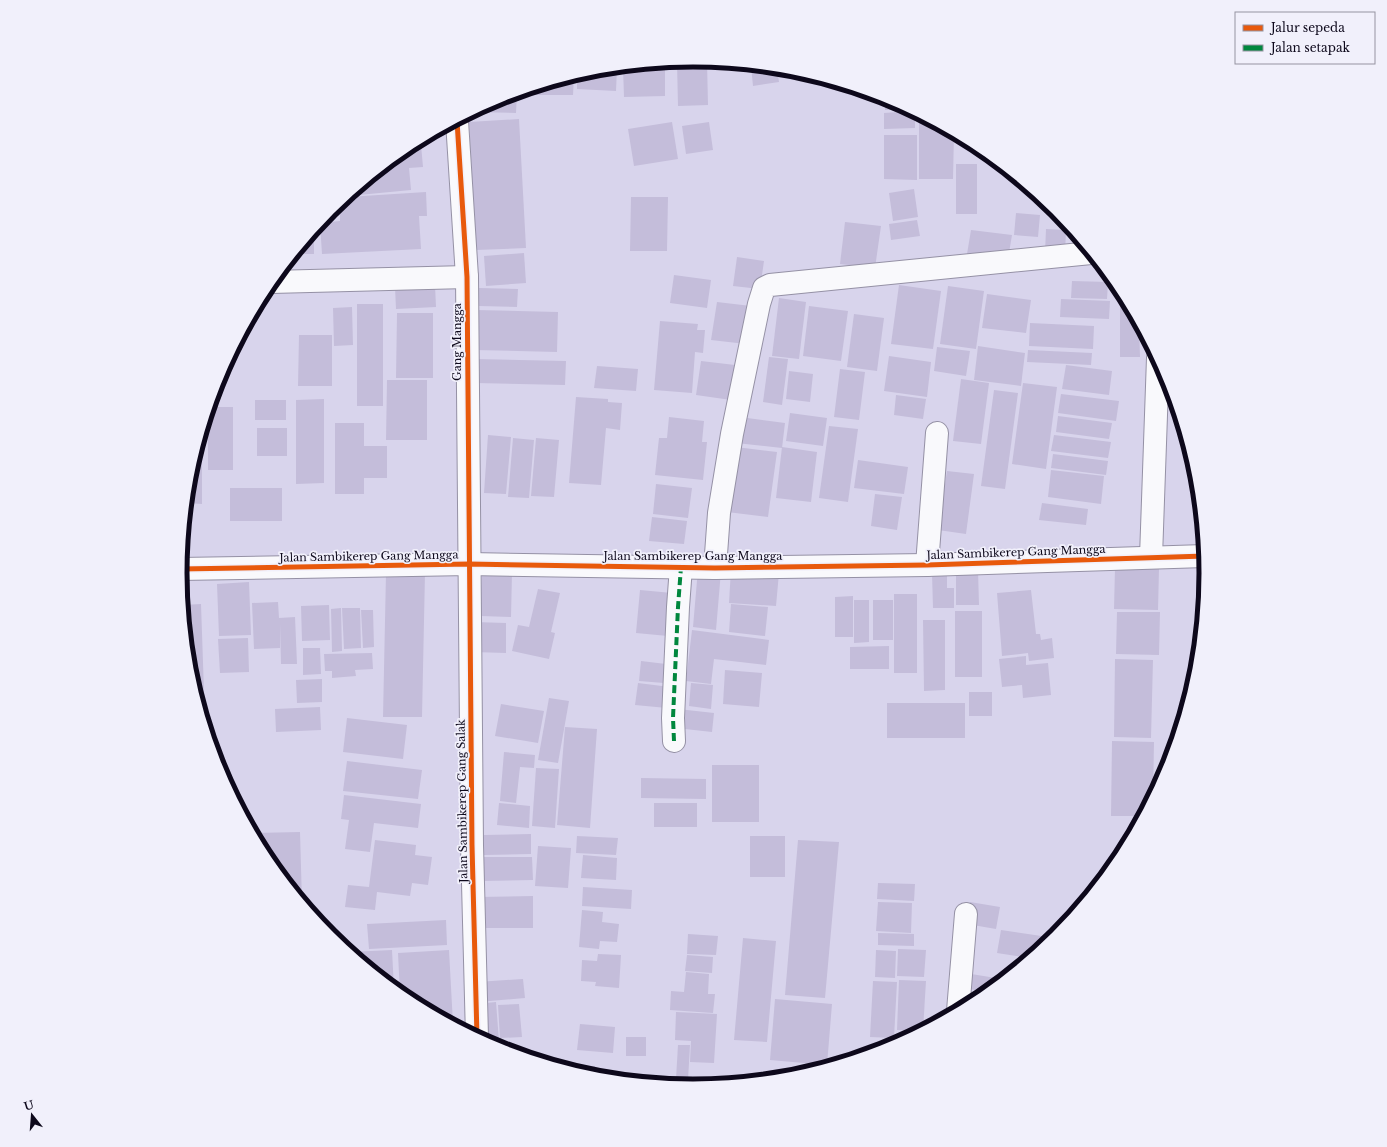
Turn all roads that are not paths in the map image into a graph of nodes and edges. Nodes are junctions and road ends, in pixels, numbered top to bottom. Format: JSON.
{"nodes":[{"id":1,"x":457,"y":125,"type":"edge"},
{"id":2,"x":1085,"y":254,"type":"edge"},
{"id":3,"x":467,"y":277,"type":"junction"},
{"id":4,"x":280,"y":282,"type":"edge"},
{"id":5,"x":1158,"y":372,"type":"edge"},
{"id":6,"x":937,"y":433,"type":"dead end"},
{"id":7,"x":1199,"y":556,"type":"edge"},
{"id":8,"x":1151,"y":557,"type":"junction"},
{"id":9,"x":469,"y":564,"type":"junction"},
{"id":10,"x":927,"y":565,"type":"junction"},
{"id":11,"x":681,"y":567,"type":"junction"},
{"id":12,"x":715,"y":568,"type":"junction"},
{"id":13,"x":187,"y":569,"type":"edge"},
{"id":14,"x":674,"y":741,"type":"dead end"},
{"id":15,"x":966,"y":914,"type":"dead end"},
{"id":16,"x":958,"y":1005,"type":"edge"},
{"id":17,"x":477,"y":1031,"type":"edge"}],
"edges":[{"from":1,"to":3,"type":"street","name":"Gang Mangga"},
{"from":2,"to":12,"type":"street"},
{"from":3,"to":4,"type":"street"},
{"from":3,"to":9,"type":"street","name":"Gang Mangga"},
{"from":5,"to":8,"type":"street"},
{"from":6,"to":10,"type":"street"},
{"from":7,"to":8,"type":"street","name":"Jalan Sambikerep Gang Mangga"},
{"from":8,"to":10,"type":"street","name":"Jalan Sambikerep Gang Mangga"},
{"from":9,"to":11,"type":"street","name":"Jalan Sambikerep Gang Mangga"},
{"from":9,"to":13,"type":"street","name":"Jalan Sambikerep Gang Mangga"},
{"from":9,"to":17,"type":"street","name":"Jalan Sambikerep Gang Salak"},
{"from":10,"to":12,"type":"street","name":"Jalan Sambikerep Gang Mangga"},
{"from":11,"to":12,"type":"street","name":"Jalan Sambikerep Gang Mangga"},
{"from":11,"to":14,"type":"street"},
{"from":15,"to":16,"type":"street"}]}
